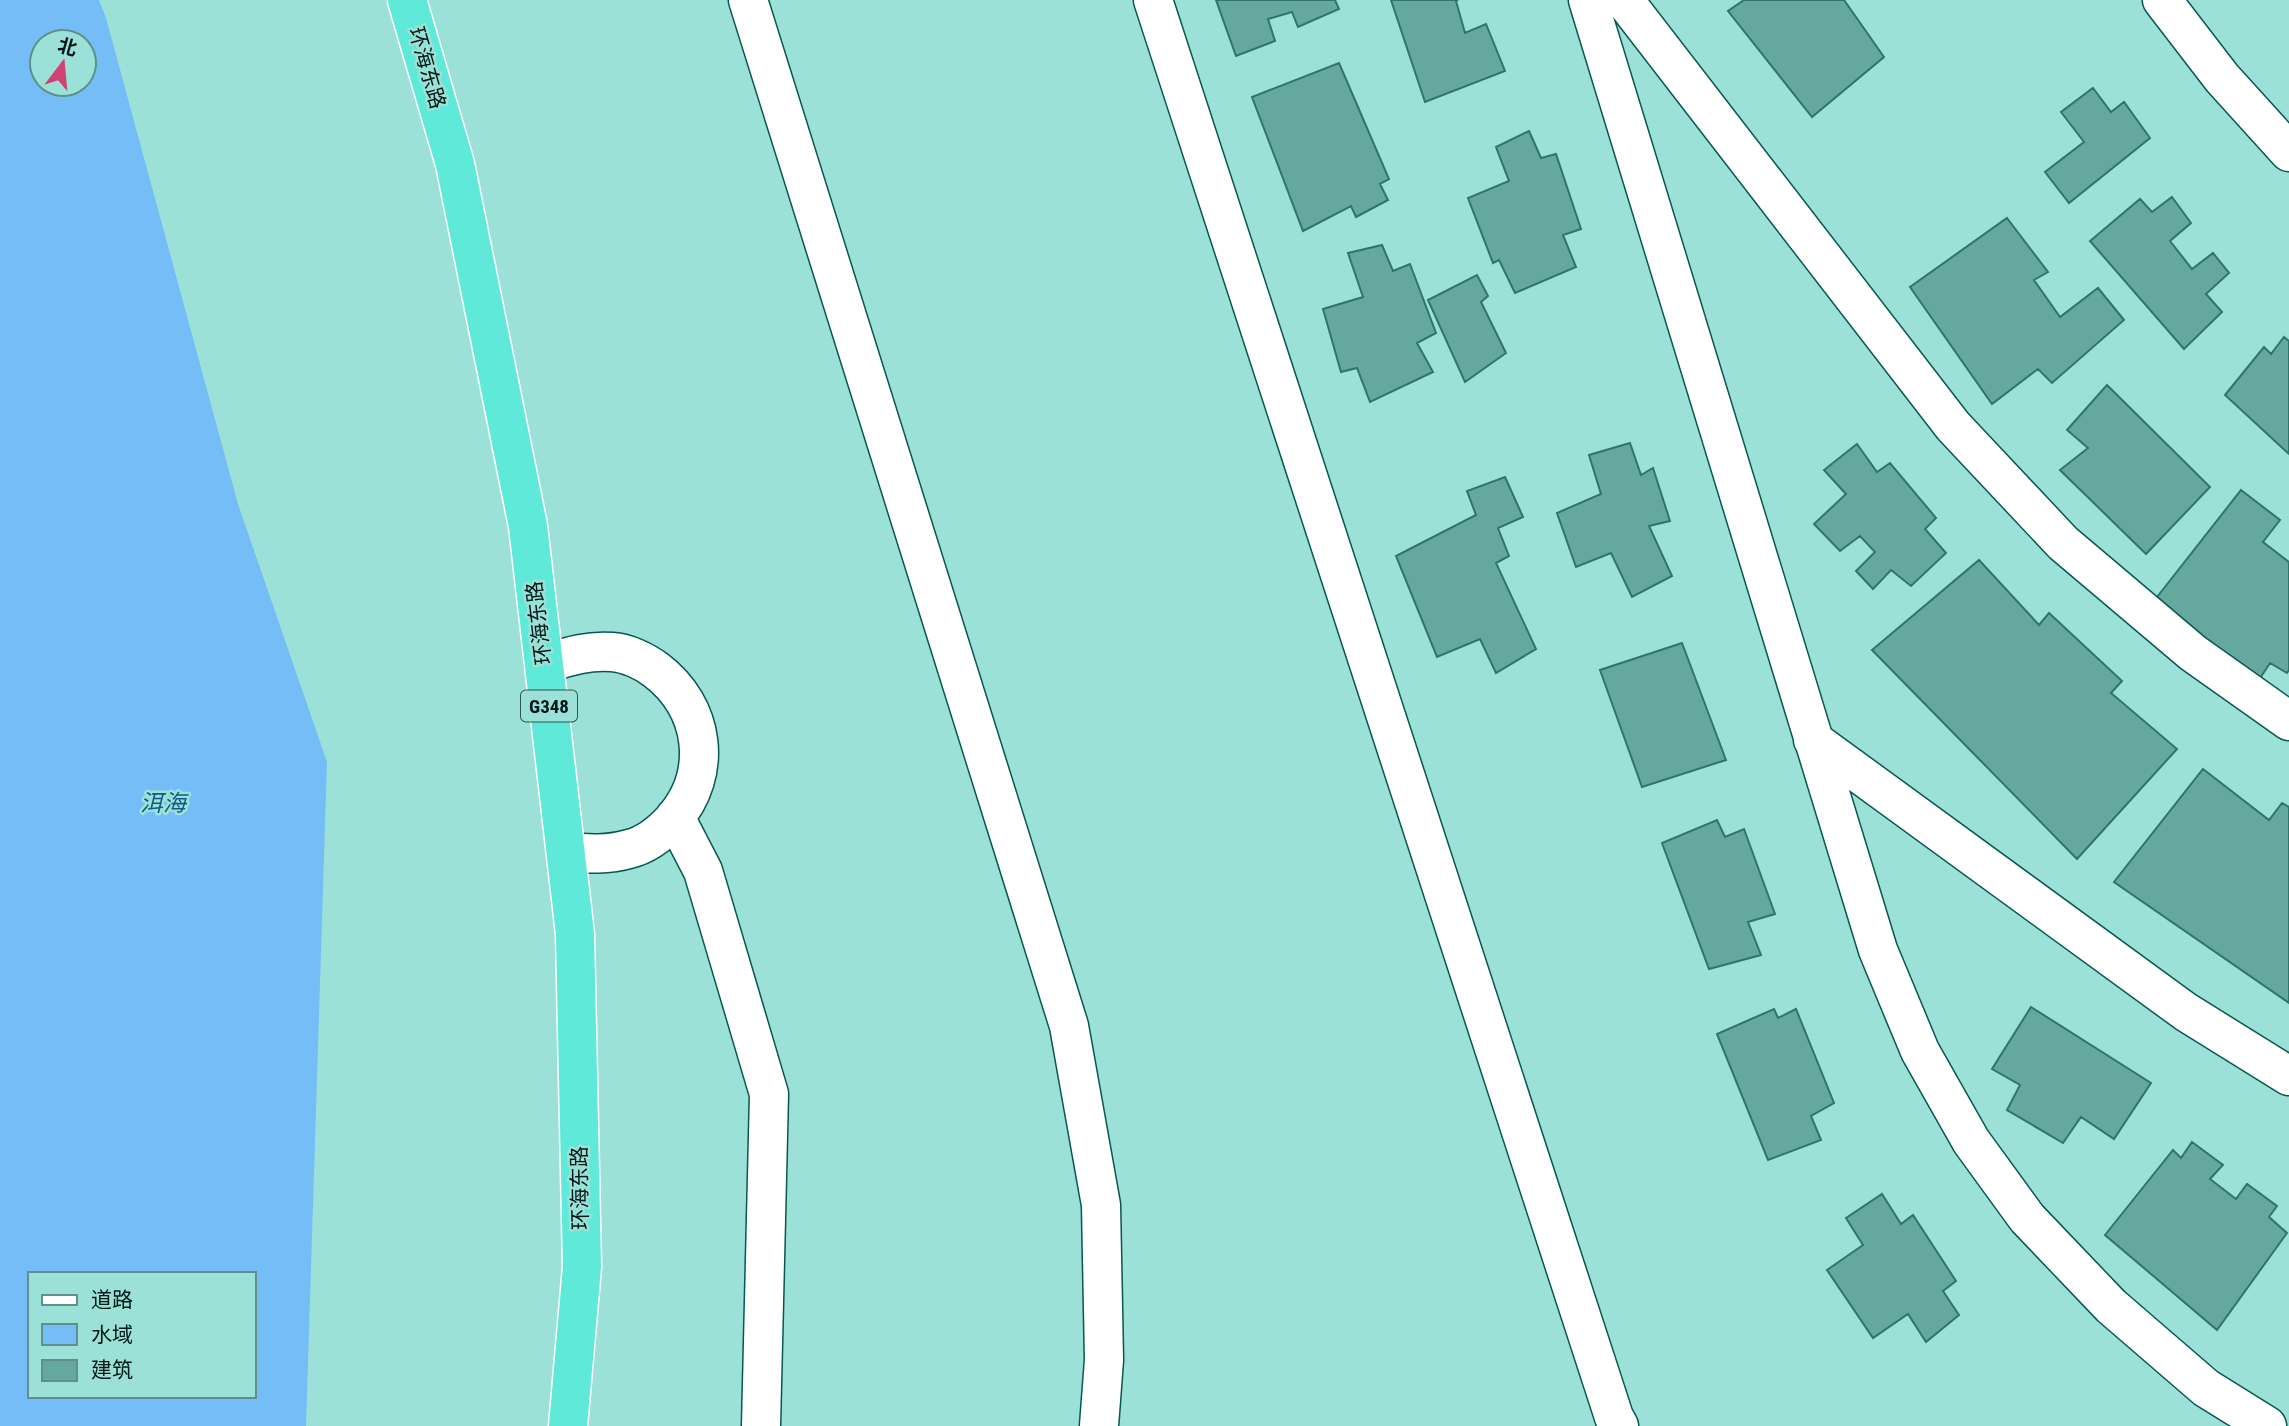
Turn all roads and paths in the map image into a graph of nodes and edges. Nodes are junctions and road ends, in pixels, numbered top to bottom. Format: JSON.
{"nodes":[{"id":1,"x":407,"y":0,"type":"edge"},
{"id":2,"x":748,"y":0,"type":"edge"},
{"id":3,"x":1153,"y":0,"type":"edge"},
{"id":4,"x":1588,"y":0,"type":"edge"},
{"id":5,"x":1624,"y":0,"type":"edge"},
{"id":6,"x":2162,"y":0,"type":"edge"},
{"id":7,"x":2289,"y":152,"type":"edge"},
{"id":8,"x":544,"y":663,"type":"junction"},
{"id":9,"x":2289,"y":721,"type":"edge"},
{"id":10,"x":1813,"y":740,"type":"junction"},
{"id":11,"x":675,"y":817,"type":"junction"},
{"id":12,"x":566,"y":852,"type":"junction"},
{"id":13,"x":2289,"y":1076,"type":"edge"},
{"id":14,"x":568,"y":1426,"type":"edge"},
{"id":15,"x":761,"y":1426,"type":"edge"},
{"id":16,"x":1099,"y":1426,"type":"edge"},
{"id":17,"x":1619,"y":1426,"type":"edge"},
{"id":18,"x":2267,"y":1426,"type":"edge"}],
"edges":[{"from":1,"to":8,"type":"highway","name":"环海东路","number":"G348"},
{"from":2,"to":16,"type":"street"},
{"from":3,"to":17,"type":"street"},
{"from":4,"to":10,"type":"street"},
{"from":5,"to":9,"type":"street"},
{"from":6,"to":7,"type":"street"},
{"from":8,"to":11,"type":"street"},
{"from":8,"to":12,"type":"highway","name":"环海东路","number":"G348"},
{"from":10,"to":13,"type":"street"},
{"from":10,"to":18,"type":"street"},
{"from":11,"to":12,"type":"street"},
{"from":11,"to":15,"type":"street"},
{"from":12,"to":14,"type":"highway","name":"环海东路","number":"G348"}]}
